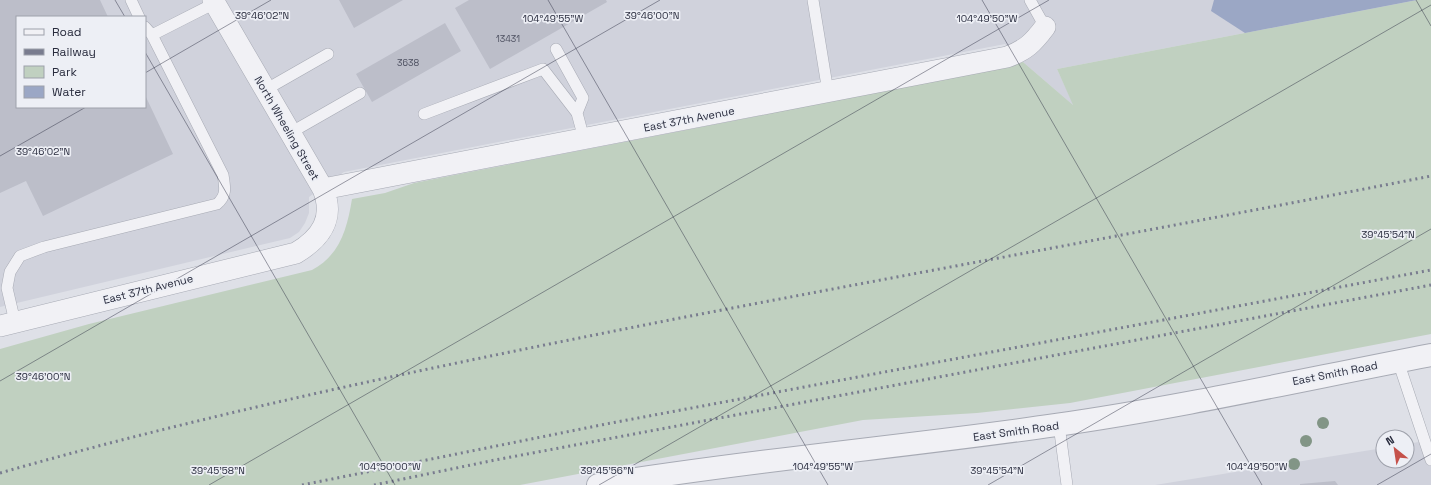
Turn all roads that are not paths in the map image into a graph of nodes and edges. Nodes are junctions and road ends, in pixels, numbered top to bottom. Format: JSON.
{"nodes":[{"id":1,"x":131,"y":0,"type":"edge"},
{"id":2,"x":814,"y":0,"type":"edge"},
{"id":3,"x":1030,"y":0,"type":"edge"},
{"id":4,"x":214,"y":1,"type":"edge"},
{"id":5,"x":139,"y":16,"type":"edge"},
{"id":6,"x":1045,"y":27,"type":"joint"},
{"id":7,"x":149,"y":31,"type":"edge"},
{"id":8,"x":556,"y":49,"type":"dead end"},
{"id":9,"x":328,"y":54,"type":"dead end"},
{"id":10,"x":265,"y":90,"type":"junction"},
{"id":11,"x":828,"y":92,"type":"junction"},
{"id":12,"x":360,"y":94,"type":"dead end"},
{"id":13,"x":577,"y":113,"type":"junction"},
{"id":14,"x":424,"y":114,"type":"dead end"},
{"id":15,"x":290,"y":133,"type":"junction"},
{"id":16,"x":584,"y":139,"type":"junction"},
{"id":17,"x":322,"y":189,"type":"junction"},
{"id":18,"x":296,"y":253,"type":"joint"},
{"id":19,"x":8,"y":324,"type":"edge"},
{"id":20,"x":1431,"y":355,"type":"edge"},
{"id":21,"x":1398,"y":361,"type":"junction"},
{"id":22,"x":1059,"y":425,"type":"junction"},
{"id":23,"x":1431,"y":460,"type":"edge"},
{"id":24,"x":647,"y":481,"type":"edge"},
{"id":25,"x":598,"y":485,"type":"edge"},
{"id":26,"x":1067,"y":485,"type":"edge"}],
"edges":[{"from":1,"to":5,"type":"lane"},
{"from":2,"to":11,"type":"lane"},
{"from":3,"to":6,"type":"lane"},
{"from":4,"to":7,"type":"lane"},
{"from":4,"to":10,"type":"street","name":"North Wheeling Street"},
{"from":6,"to":11,"type":"street","name":"East 37th Avenue"},
{"from":7,"to":19,"type":"lane"},
{"from":8,"to":13,"type":"lane"},
{"from":9,"to":10,"type":"lane"},
{"from":10,"to":15,"type":"street","name":"North Wheeling Street"},
{"from":11,"to":16,"type":"street","name":"East 37th Avenue"},
{"from":12,"to":15,"type":"lane"},
{"from":13,"to":14,"type":"lane"},
{"from":13,"to":16,"type":"lane"},
{"from":15,"to":17,"type":"street","name":"North Wheeling Street"},
{"from":16,"to":17,"type":"street","name":"East 37th Avenue"},
{"from":17,"to":18,"type":"street","name":"North Wheeling Street"},
{"from":18,"to":19,"type":"street","name":"East 37th Avenue"},
{"from":20,"to":21,"type":"street","name":"East Smith Road"},
{"from":21,"to":22,"type":"street","name":"East Smith Road"},
{"from":21,"to":23,"type":"lane"},
{"from":22,"to":24,"type":"street","name":"East Smith Road"},
{"from":22,"to":26,"type":"lane"},
{"from":24,"to":25,"type":"street","name":"East Smith Road"}]}
